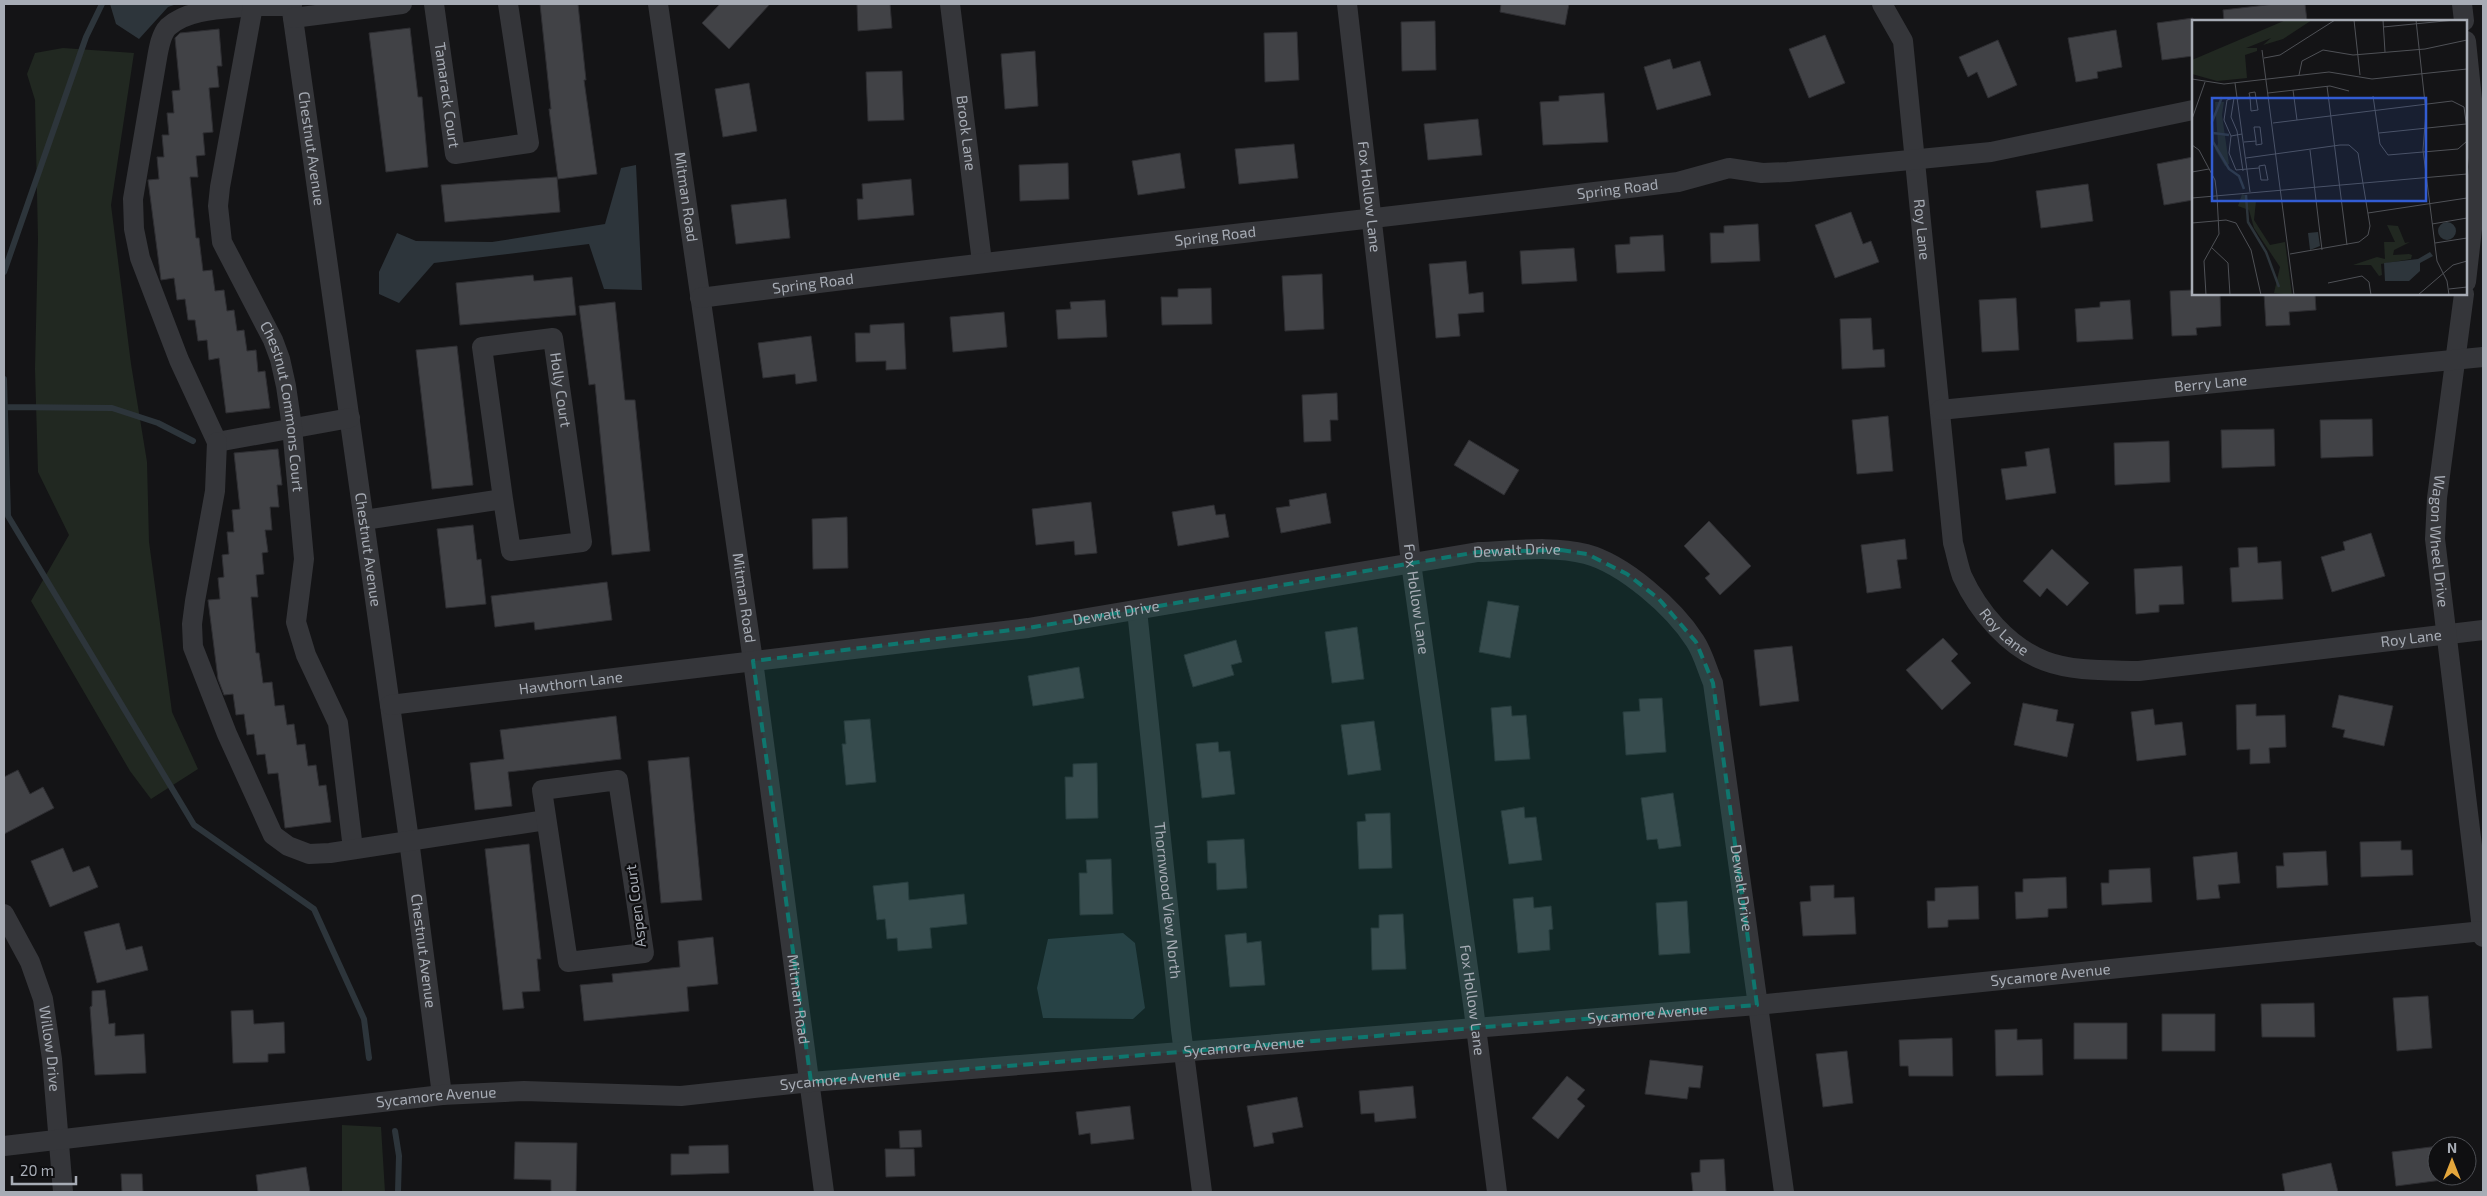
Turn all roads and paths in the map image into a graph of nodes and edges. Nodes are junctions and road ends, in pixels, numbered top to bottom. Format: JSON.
{"nodes":[{"id":1,"x":402,"y":4,"type":"edge"},
{"id":2,"x":434,"y":4,"type":"edge"},
{"id":3,"x":508,"y":4,"type":"edge"},
{"id":4,"x":658,"y":4,"type":"edge"},
{"id":5,"x":950,"y":4,"type":"edge"},
{"id":6,"x":1347,"y":4,"type":"edge"},
{"id":7,"x":1882,"y":4,"type":"edge"},
{"id":8,"x":2462,"y":4,"type":"edge"},
{"id":9,"x":253,"y":6,"type":"junction"},
{"id":10,"x":292,"y":9,"type":"edge"},
{"id":11,"x":2464,"y":20,"type":"edge"},
{"id":12,"x":2467,"y":45,"type":"edge"},
{"id":13,"x":2472,"y":65,"type":"edge"},
{"id":14,"x":2192,"y":110,"type":"edge"},
{"id":15,"x":1916,"y":159,"type":"junction"},
{"id":16,"x":1371,"y":220,"type":"junction"},
{"id":17,"x":982,"y":262,"type":"junction"},
{"id":18,"x":2467,"y":273,"type":"edge"},
{"id":19,"x":2464,"y":295,"type":"edge"},
{"id":20,"x":700,"y":298,"type":"junction"},
{"id":21,"x":2483,"y":357,"type":"edge"},
{"id":22,"x":2456,"y":359,"type":"junction"},
{"id":23,"x":1940,"y":410,"type":"junction"},
{"id":24,"x":350,"y":418,"type":"junction"},
{"id":25,"x":292,"y":427,"type":"junction"},
{"id":26,"x":217,"y":442,"type":"junction"},
{"id":27,"x":503,"y":500,"type":"junction"},
{"id":28,"x":364,"y":520,"type":"junction"},
{"id":29,"x":1411,"y":563,"type":"junction"},
{"id":30,"x":1137,"y":610,"type":"junction"},
{"id":31,"x":2483,"y":630,"type":"edge"},
{"id":32,"x":2445,"y":633,"type":"junction"},
{"id":33,"x":753,"y":661,"type":"junction"},
{"id":34,"x":390,"y":705,"type":"junction"},
{"id":35,"x":546,"y":820,"type":"junction"},
{"id":36,"x":409,"y":840,"type":"junction"},
{"id":37,"x":353,"y":849,"type":"junction"},
{"id":38,"x":4,"y":914,"type":"edge"},
{"id":39,"x":2483,"y":933,"type":"edge"},
{"id":40,"x":1757,"y":1005,"type":"junction"},
{"id":41,"x":1476,"y":1029,"type":"junction"},
{"id":42,"x":1184,"y":1053,"type":"junction"},
{"id":43,"x":811,"y":1082,"type":"junction"},
{"id":44,"x":442,"y":1095,"type":"junction"},
{"id":45,"x":60,"y":1142,"type":"junction"},
{"id":46,"x":4,"y":1146,"type":"edge"},
{"id":47,"x":64,"y":1192,"type":"edge"},
{"id":48,"x":824,"y":1192,"type":"edge"},
{"id":49,"x":1202,"y":1192,"type":"edge"},
{"id":50,"x":1497,"y":1192,"type":"edge"},
{"id":51,"x":1784,"y":1192,"type":"edge"}],
"edges":[{"from":1,"to":10,"type":"street"},
{"from":2,"to":3,"type":"street","name":"Tamarack Court"},
{"from":4,"to":20,"type":"street","name":"Mitman Road"},
{"from":5,"to":17,"type":"street","name":"Brook Lane"},
{"from":6,"to":16,"type":"street","name":"Fox Hollow Lane"},
{"from":7,"to":15,"type":"street","name":"Roy Lane"},
{"from":8,"to":11,"type":"street"},
{"from":9,"to":10,"type":"street"},
{"from":9,"to":25,"type":"street","name":"Chestnut Commons Court"},
{"from":9,"to":26,"type":"street"},
{"from":10,"to":24,"type":"street","name":"Chestnut Avenue"},
{"from":12,"to":13,"type":"street"},
{"from":13,"to":18,"type":"street"},
{"from":14,"to":15,"type":"street"},
{"from":15,"to":16,"type":"street","name":"Spring Road"},
{"from":15,"to":23,"type":"street","name":"Roy Lane"},
{"from":16,"to":17,"type":"street","name":"Spring Road"},
{"from":16,"to":29,"type":"street","name":"Fox Hollow Lane"},
{"from":17,"to":20,"type":"street","name":"Spring Road"},
{"from":19,"to":22,"type":"street","name":"Wagon Wheel Drive"},
{"from":20,"to":33,"type":"street","name":"Mitman Road"},
{"from":21,"to":22,"type":"street","name":"Berry Lane"},
{"from":22,"to":23,"type":"street","name":"Berry Lane"},
{"from":22,"to":32,"type":"street","name":"Wagon Wheel Drive"},
{"from":23,"to":32,"type":"street","name":"Roy Lane"},
{"from":24,"to":25,"type":"street"},
{"from":24,"to":28,"type":"street","name":"Chestnut Avenue"},
{"from":25,"to":26,"type":"street"},
{"from":25,"to":37,"type":"street","name":"Chestnut Commons Court"},
{"from":26,"to":37,"type":"street"},
{"from":27,"to":27,"type":"street","name":"Holly Court"},
{"from":27,"to":28,"type":"street"},
{"from":28,"to":34,"type":"street","name":"Chestnut Avenue"},
{"from":29,"to":30,"type":"street","name":"Dewalt Drive"},
{"from":29,"to":40,"type":"street","name":"Dewalt Drive"},
{"from":29,"to":41,"type":"street","name":"Fox Hollow Lane"},
{"from":30,"to":33,"type":"street","name":"Dewalt Drive"},
{"from":30,"to":42,"type":"street","name":"Thornwood View North"},
{"from":31,"to":32,"type":"street","name":"Roy Lane"},
{"from":32,"to":39,"type":"street","name":"Wagon Wheel Drive"},
{"from":33,"to":34,"type":"street","name":"Hawthorn Lane"},
{"from":33,"to":43,"type":"street","name":"Mitman Road"},
{"from":34,"to":36,"type":"street","name":"Chestnut Avenue"},
{"from":35,"to":35,"type":"street","name":"Aspen Court"},
{"from":35,"to":36,"type":"street"},
{"from":36,"to":37,"type":"street"},
{"from":36,"to":44,"type":"street","name":"Chestnut Avenue"},
{"from":38,"to":45,"type":"street","name":"Willow Drive"},
{"from":39,"to":40,"type":"street","name":"Sycamore Avenue"},
{"from":40,"to":41,"type":"street","name":"Sycamore Avenue"},
{"from":40,"to":51,"type":"street","name":"Dewalt Drive"},
{"from":41,"to":42,"type":"street","name":"Sycamore Avenue"},
{"from":41,"to":50,"type":"street","name":"Fox Hollow Lane"},
{"from":42,"to":43,"type":"street","name":"Sycamore Avenue"},
{"from":42,"to":49,"type":"street","name":"Thornwood View North"},
{"from":43,"to":44,"type":"street","name":"Sycamore Avenue"},
{"from":43,"to":48,"type":"street","name":"Mitman Road"},
{"from":44,"to":45,"type":"street","name":"Sycamore Avenue"},
{"from":45,"to":46,"type":"street","name":"Sycamore Avenue"},
{"from":45,"to":47,"type":"street","name":"Willow Drive"}]}
